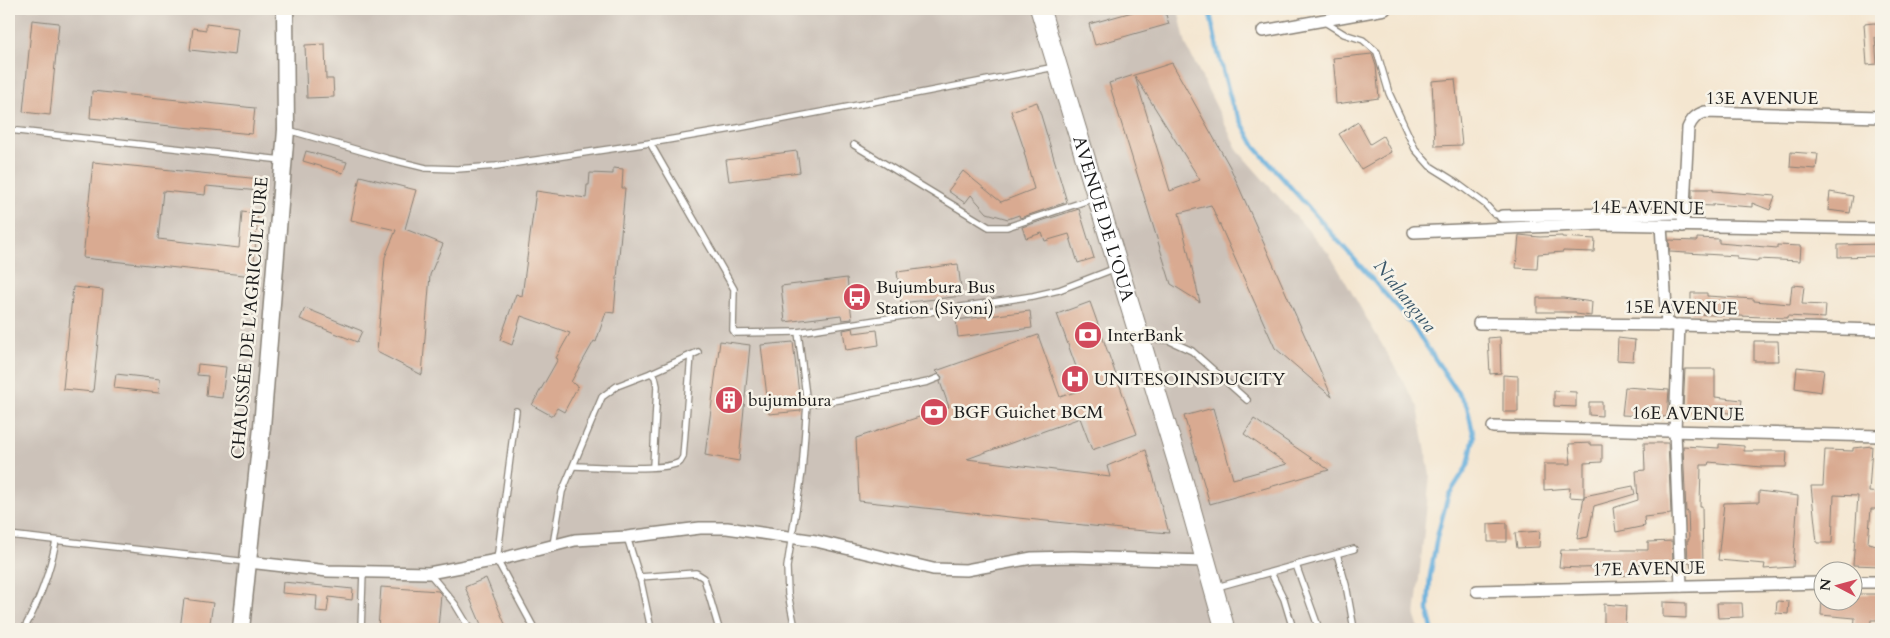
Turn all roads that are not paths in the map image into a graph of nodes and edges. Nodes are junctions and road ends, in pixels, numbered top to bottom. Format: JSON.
{"nodes":[{"id":1,"x":285,"y":9,"type":"edge"},
{"id":2,"x":1040,"y":9,"type":"edge"},
{"id":3,"x":1385,"y":9,"type":"edge"},
{"id":4,"x":1321,"y":20,"type":"junction"},
{"id":5,"x":1263,"y":31,"type":"dead end"},
{"id":6,"x":1058,"y":67,"type":"junction"},
{"id":7,"x":1881,"y":116,"type":"edge"},
{"id":8,"x":9,"y":130,"type":"edge"},
{"id":9,"x":286,"y":130,"type":"junction"},
{"id":10,"x":650,"y":143,"type":"junction"},
{"id":11,"x":854,"y":145,"type":"dead end"},
{"id":12,"x":283,"y":160,"type":"junction"},
{"id":13,"x":1097,"y":197,"type":"junction"},
{"id":14,"x":1684,"y":213,"type":"junction"},
{"id":15,"x":1502,"y":216,"type":"joint"},
{"id":16,"x":1661,"y":225,"type":"junction"},
{"id":17,"x":1683,"y":226,"type":"junction"},
{"id":18,"x":1881,"y":229,"type":"edge"},
{"id":19,"x":1414,"y":232,"type":"dead end"},
{"id":20,"x":1118,"y":267,"type":"junction"},
{"id":21,"x":1480,"y":323,"type":"dead end"},
{"id":22,"x":1673,"y":325,"type":"junction"},
{"id":23,"x":1881,"y":330,"type":"edge"},
{"id":24,"x":798,"y":332,"type":"junction"},
{"id":25,"x":1140,"y":338,"type":"junction"},
{"id":26,"x":698,"y":352,"type":"dead end"},
{"id":27,"x":691,"y":355,"type":"junction"},
{"id":28,"x":651,"y":374,"type":"junction"},
{"id":29,"x":938,"y":378,"type":"dead end"},
{"id":30,"x":1247,"y":400,"type":"dead end"},
{"id":31,"x":807,"y":404,"type":"junction"},
{"id":32,"x":516,"y":411,"type":"dead end"},
{"id":33,"x":1494,"y":427,"type":"dead end"},
{"id":34,"x":1675,"y":431,"type":"junction"},
{"id":35,"x":1881,"y":436,"type":"edge"},
{"id":36,"x":574,"y":466,"type":"junction"},
{"id":37,"x":653,"y":467,"type":"junction"},
{"id":38,"x":9,"y":535,"type":"edge"},
{"id":39,"x":627,"y":537,"type":"junction"},
{"id":40,"x":793,"y":538,"type":"junction"},
{"id":41,"x":56,"y":541,"type":"junction"},
{"id":42,"x":553,"y":545,"type":"junction"},
{"id":43,"x":1354,"y":549,"type":"dead end"},
{"id":44,"x":1337,"y":554,"type":"junction"},
{"id":45,"x":498,"y":560,"type":"junction"},
{"id":46,"x":1205,"y":561,"type":"junction"},
{"id":47,"x":248,"y":562,"type":"junction"},
{"id":48,"x":1296,"y":565,"type":"junction"},
{"id":49,"x":363,"y":572,"type":"junction"},
{"id":50,"x":1271,"y":572,"type":"junction"},
{"id":51,"x":429,"y":573,"type":"junction"},
{"id":52,"x":639,"y":577,"type":"junction"},
{"id":53,"x":1862,"y":582,"type":"edge"},
{"id":54,"x":1881,"y":582,"type":"edge"},
{"id":55,"x":1812,"y":583,"type":"edge"},
{"id":56,"x":1681,"y":586,"type":"junction"},
{"id":57,"x":1213,"y":589,"type":"junction"},
{"id":58,"x":1477,"y":591,"type":"dead end"},
{"id":59,"x":534,"y":628,"type":"dead end"},
{"id":60,"x":795,"y":628,"type":"dead end"},
{"id":61,"x":24,"y":629,"type":"edge"},
{"id":62,"x":241,"y":629,"type":"edge"},
{"id":63,"x":360,"y":629,"type":"edge"},
{"id":64,"x":470,"y":629,"type":"edge"},
{"id":65,"x":651,"y":629,"type":"edge"},
{"id":66,"x":719,"y":629,"type":"edge"},
{"id":67,"x":1225,"y":629,"type":"edge"},
{"id":68,"x":1294,"y":629,"type":"edge"},
{"id":69,"x":1319,"y":629,"type":"edge"},
{"id":70,"x":1354,"y":629,"type":"edge"}],
"edges":[{"from":1,"to":9,"type":"street","name":"CHAUSSÉE DE L'AGRICULTURE"},
{"from":2,"to":6,"type":"main road","name":"AVENUE DE L'OUA"},
{"from":3,"to":4,"type":"street"},
{"from":4,"to":5,"type":"street"},
{"from":4,"to":15,"type":"lane"},
{"from":6,"to":10,"type":"lane"},
{"from":6,"to":13,"type":"main road","name":"AVENUE DE L'OUA"},
{"from":7,"to":14,"type":"street","name":"13E AVENUE"},
{"from":8,"to":12,"type":"lane"},
{"from":9,"to":10,"type":"lane"},
{"from":9,"to":12,"type":"street","name":"CHAUSSÉE DE L'AGRICULTURE"},
{"from":10,"to":24,"type":"lane"},
{"from":11,"to":13,"type":"lane"},
{"from":12,"to":47,"type":"street","name":"CHAUSSÉE DE L'AGRICULTURE"},
{"from":13,"to":20,"type":"main road","name":"AVENUE DE L'OUA"},
{"from":14,"to":15,"type":"street"},
{"from":14,"to":17,"type":"street","name":"13E AVENUE"},
{"from":16,"to":17,"type":"street","name":"14E AVENUE"},
{"from":16,"to":19,"type":"street","name":"14E AVENUE"},
{"from":16,"to":22,"type":"street"},
{"from":17,"to":18,"type":"street","name":"14E AVENUE"},
{"from":20,"to":24,"type":"lane"},
{"from":20,"to":25,"type":"main road","name":"AVENUE DE L'OUA"},
{"from":21,"to":22,"type":"street","name":"15E AVENUE"},
{"from":22,"to":23,"type":"street","name":"15E AVENUE"},
{"from":22,"to":34,"type":"street"},
{"from":24,"to":31,"type":"lane"},
{"from":25,"to":30,"type":"lane"},
{"from":25,"to":46,"type":"main road","name":"AVENUE DE L'OUA"},
{"from":26,"to":27,"type":"lane"},
{"from":27,"to":28,"type":"lane"},
{"from":27,"to":37,"type":"lane"},
{"from":28,"to":36,"type":"lane"},
{"from":28,"to":37,"type":"lane"},
{"from":29,"to":31,"type":"lane"},
{"from":31,"to":40,"type":"lane"},
{"from":32,"to":45,"type":"lane"},
{"from":33,"to":34,"type":"street","name":"16E AVENUE"},
{"from":34,"to":35,"type":"street","name":"16E AVENUE"},
{"from":34,"to":56,"type":"street"},
{"from":36,"to":37,"type":"lane"},
{"from":36,"to":42,"type":"lane"},
{"from":38,"to":41,"type":"lane"},
{"from":39,"to":40,"type":"street"},
{"from":39,"to":42,"type":"street"},
{"from":39,"to":52,"type":"lane"},
{"from":40,"to":46,"type":"street"},
{"from":40,"to":60,"type":"lane"},
{"from":41,"to":47,"type":"lane"},
{"from":41,"to":61,"type":"lane"},
{"from":42,"to":45,"type":"street"},
{"from":43,"to":44,"type":"lane"},
{"from":44,"to":48,"type":"lane"},
{"from":44,"to":70,"type":"lane"},
{"from":45,"to":51,"type":"street"},
{"from":45,"to":59,"type":"lane"},
{"from":46,"to":57,"type":"main road","name":"AVENUE DE L'OUA"},
{"from":47,"to":49,"type":"street"},
{"from":47,"to":62,"type":"street","name":"CHAUSSÉE DE L'AGRICULTURE"},
{"from":48,"to":50,"type":"lane"},
{"from":48,"to":69,"type":"lane"},
{"from":49,"to":51,"type":"street"},
{"from":49,"to":63,"type":"lane"},
{"from":50,"to":57,"type":"lane"},
{"from":50,"to":68,"type":"lane"},
{"from":51,"to":64,"type":"lane"},
{"from":52,"to":65,"type":"lane"},
{"from":52,"to":66,"type":"lane"},
{"from":53,"to":54,"type":"street"},
{"from":55,"to":56,"type":"street","name":"17E AVENUE"},
{"from":56,"to":58,"type":"street","name":"17E AVENUE"},
{"from":57,"to":67,"type":"main road","name":"AVENUE DE L'OUA"}]}
